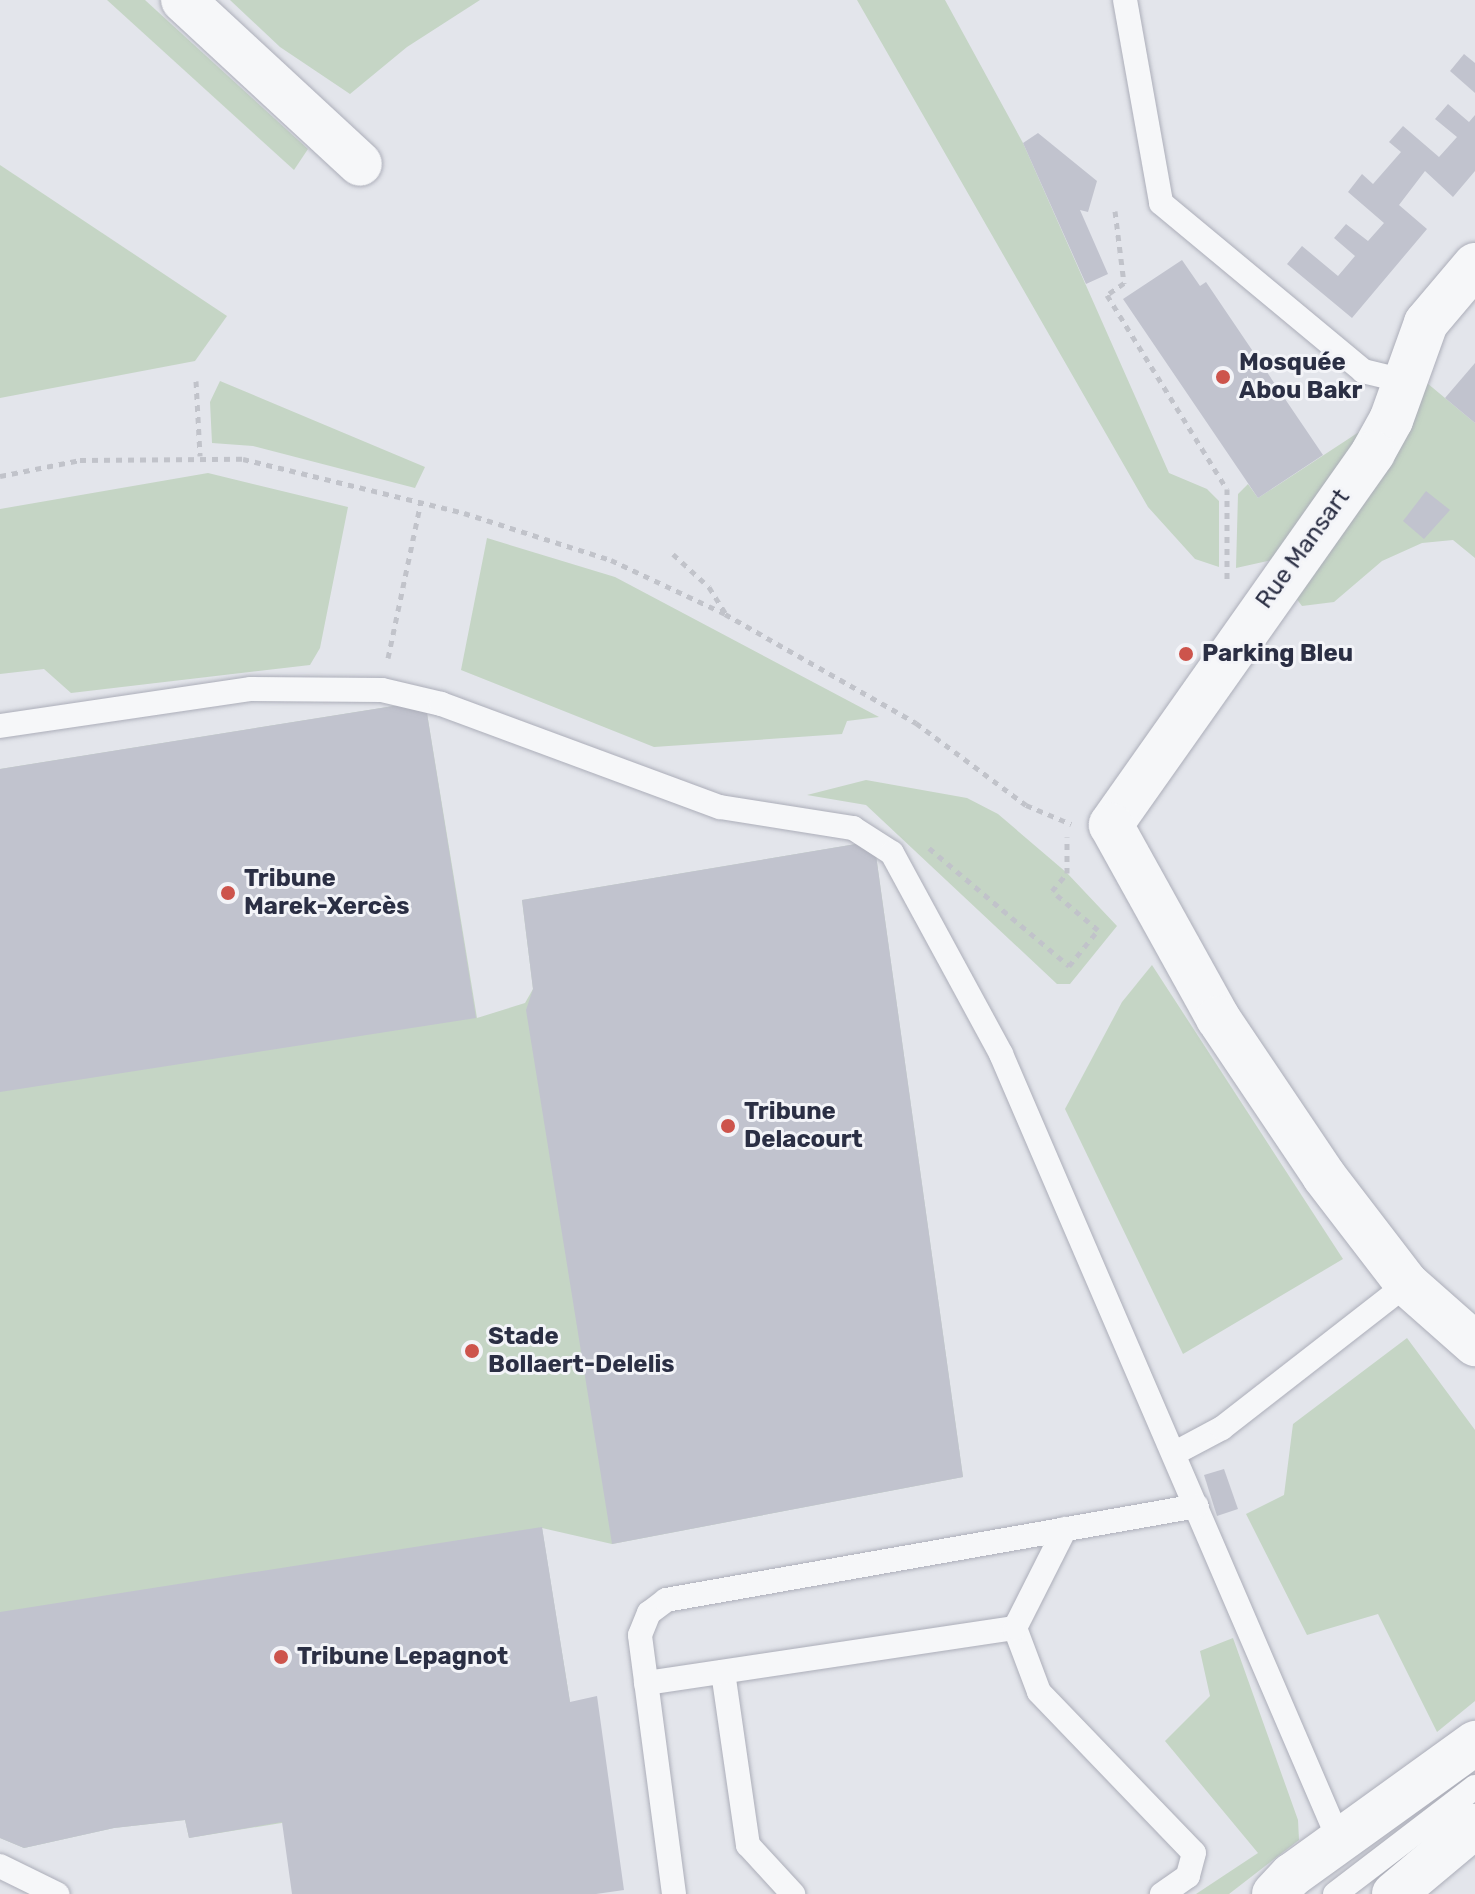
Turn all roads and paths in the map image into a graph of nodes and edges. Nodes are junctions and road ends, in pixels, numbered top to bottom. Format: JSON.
{"nodes":[{"id":1,"x":183,"y":0,"type":"edge"},
{"id":2,"x":1125,"y":0,"type":"edge"},
{"id":3,"x":360,"y":164,"type":"dead end"},
{"id":4,"x":1115,"y":211,"type":"dead end"},
{"id":5,"x":1475,"y":265,"type":"edge"},
{"id":6,"x":196,"y":381,"type":"dead end"},
{"id":7,"x":1404,"y":381,"type":"junction"},
{"id":8,"x":200,"y":456,"type":"junction"},
{"id":9,"x":0,"y":476,"type":"edge"},
{"id":10,"x":421,"y":502,"type":"junction"},
{"id":11,"x":673,"y":554,"type":"dead end"},
{"id":12,"x":1228,"y":568,"type":"dead end"},
{"id":13,"x":725,"y":614,"type":"junction"},
{"id":14,"x":382,"y":690,"type":"junction"},
{"id":15,"x":0,"y":726,"type":"edge"},
{"id":16,"x":1067,"y":824,"type":"junction"},
{"id":17,"x":1111,"y":825,"type":"junction"},
{"id":18,"x":927,"y":847,"type":"dead end"},
{"id":19,"x":1407,"y":1284,"type":"junction"},
{"id":20,"x":1475,"y":1344,"type":"edge"},
{"id":21,"x":1175,"y":1453,"type":"junction"},
{"id":22,"x":1197,"y":1506,"type":"junction"},
{"id":23,"x":1065,"y":1529,"type":"junction"},
{"id":24,"x":1015,"y":1628,"type":"junction"},
{"id":25,"x":723,"y":1672,"type":"junction"},
{"id":26,"x":646,"y":1683,"type":"junction"},
{"id":27,"x":1475,"y":1743,"type":"edge"},
{"id":28,"x":1475,"y":1787,"type":"edge"},
{"id":29,"x":1475,"y":1826,"type":"edge"},
{"id":30,"x":1339,"y":1840,"type":"junction"},
{"id":31,"x":0,"y":1866,"type":"edge"},
{"id":32,"x":57,"y":1894,"type":"edge"},
{"id":33,"x":674,"y":1894,"type":"edge"},
{"id":34,"x":793,"y":1894,"type":"edge"},
{"id":35,"x":1162,"y":1894,"type":"edge"},
{"id":36,"x":1274,"y":1894,"type":"edge"},
{"id":37,"x":1335,"y":1894,"type":"edge"},
{"id":38,"x":1394,"y":1894,"type":"edge"}],
"edges":[{"from":1,"to":3,"type":"street"},
{"from":2,"to":7,"type":"lane"},
{"from":4,"to":12,"type":"path"},
{"from":5,"to":7,"type":"street","name":"Rue Mansart"},
{"from":6,"to":8,"type":"path"},
{"from":7,"to":17,"type":"street","name":"Rue Mansart"},
{"from":8,"to":9,"type":"path"},
{"from":8,"to":10,"type":"path"},
{"from":10,"to":13,"type":"path"},
{"from":10,"to":14,"type":"path"},
{"from":11,"to":13,"type":"path"},
{"from":13,"to":16,"type":"path"},
{"from":14,"to":15,"type":"lane"},
{"from":14,"to":21,"type":"lane"},
{"from":16,"to":17,"type":"path"},
{"from":16,"to":18,"type":"path"},
{"from":17,"to":19,"type":"street"},
{"from":19,"to":20,"type":"street"},
{"from":19,"to":21,"type":"lane"},
{"from":21,"to":22,"type":"lane"},
{"from":22,"to":23,"type":"lane"},
{"from":22,"to":30,"type":"lane"},
{"from":23,"to":24,"type":"lane"},
{"from":23,"to":26,"type":"lane"},
{"from":24,"to":25,"type":"lane"},
{"from":24,"to":35,"type":"lane"},
{"from":25,"to":26,"type":"lane"},
{"from":25,"to":34,"type":"lane"},
{"from":26,"to":33,"type":"lane"},
{"from":27,"to":30,"type":"street"},
{"from":28,"to":37,"type":"lane"},
{"from":29,"to":38,"type":"street"},
{"from":30,"to":36,"type":"street"},
{"from":31,"to":32,"type":"lane"}]}
